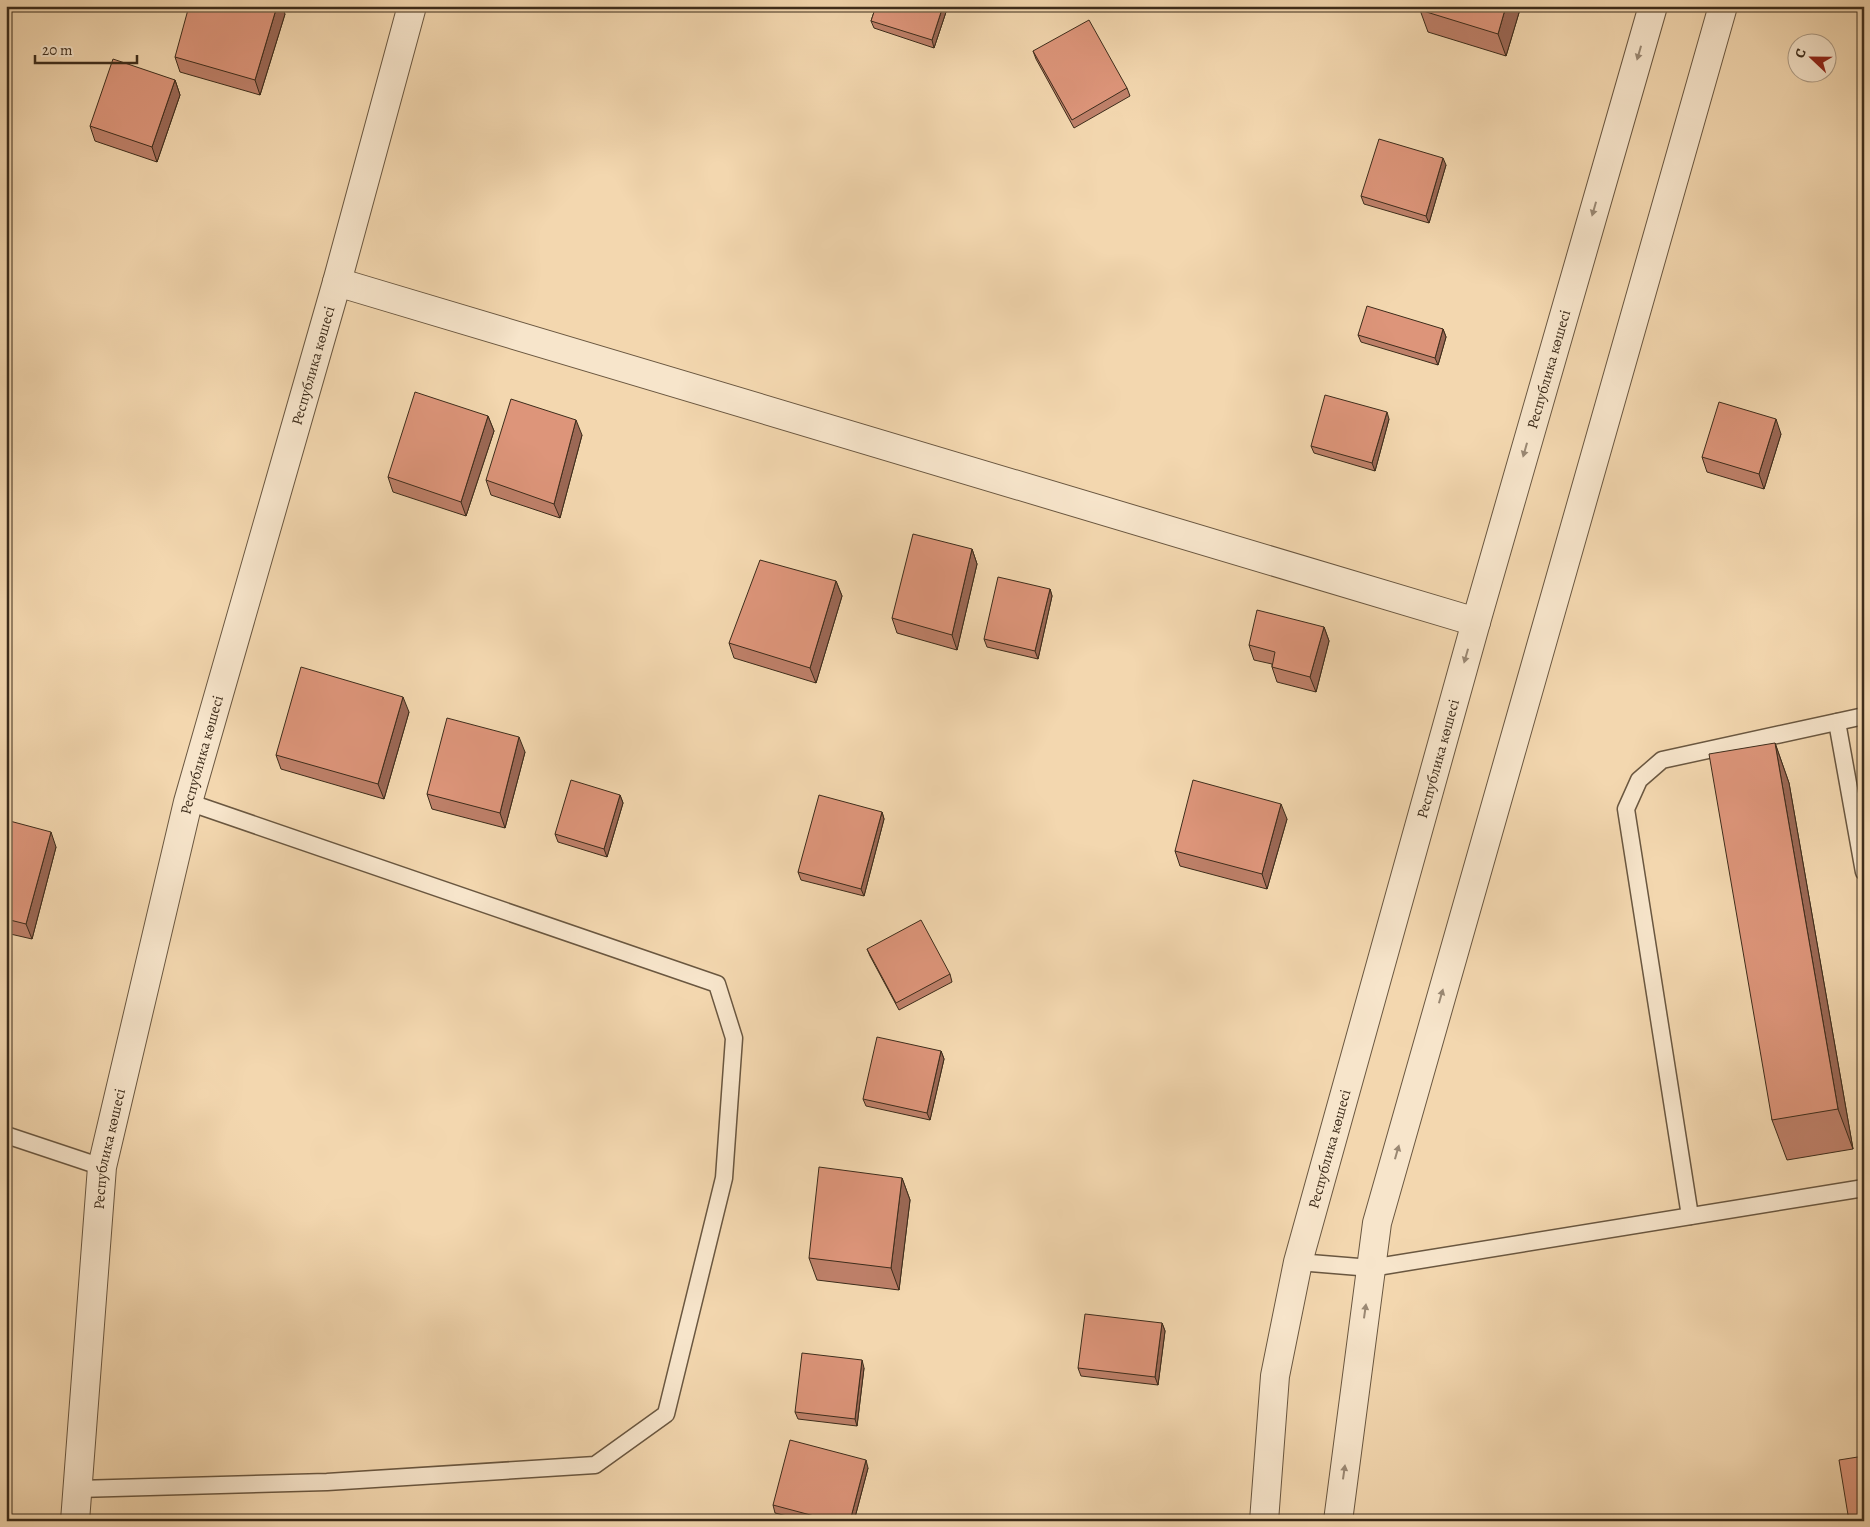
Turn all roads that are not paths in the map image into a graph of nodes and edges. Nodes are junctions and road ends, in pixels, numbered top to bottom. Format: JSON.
{"nodes":[{"id":1,"x":412,"y":6,"type":"edge"},
{"id":2,"x":1653,"y":6,"type":"edge"},
{"id":3,"x":1723,"y":6,"type":"edge"},
{"id":4,"x":337,"y":282,"type":"junction"},
{"id":5,"x":1476,"y":622,"type":"junction"},
{"id":6,"x":1864,"y":716,"type":"edge"},
{"id":7,"x":1836,"y":722,"type":"junction"},
{"id":8,"x":188,"y":802,"type":"junction"},
{"id":9,"x":1864,"y":872,"type":"edge"},
{"id":10,"x":6,"y":1135,"type":"edge"},
{"id":11,"x":102,"y":1167,"type":"junction"},
{"id":12,"x":1864,"y":1188,"type":"edge"},
{"id":13,"x":1690,"y":1216,"type":"junction"},
{"id":14,"x":1298,"y":1262,"type":"junction"},
{"id":15,"x":1371,"y":1268,"type":"junction"},
{"id":16,"x":78,"y":1488,"type":"junction"},
{"id":17,"x":75,"y":1521,"type":"edge"},
{"id":18,"x":1264,"y":1521,"type":"edge"},
{"id":19,"x":1338,"y":1521,"type":"edge"}],
"edges":[{"from":1,"to":4,"type":"street","name":"Республика көшесі"},
{"from":2,"to":5,"type":"street","name":"Республика көшесі","one_way":true},
{"from":15,"to":3,"type":"street","one_way":true},
{"from":4,"to":5,"type":"street"},
{"from":4,"to":8,"type":"street","name":"Республика көшесі"},
{"from":5,"to":14,"type":"street","name":"Республика көшесі","one_way":true},
{"from":6,"to":7,"type":"lane"},
{"from":7,"to":9,"type":"lane"},
{"from":7,"to":13,"type":"lane"},
{"from":8,"to":11,"type":"street","name":"Республика көшесі"},
{"from":8,"to":16,"type":"lane"},
{"from":10,"to":11,"type":"lane"},
{"from":11,"to":16,"type":"street","name":"Республика көшесі"},
{"from":12,"to":13,"type":"lane"},
{"from":13,"to":15,"type":"lane"},
{"from":14,"to":15,"type":"lane"},
{"from":14,"to":18,"type":"street","name":"Республика көшесі"},
{"from":19,"to":15,"type":"street","one_way":true},
{"from":16,"to":17,"type":"street","name":"Республика көшесі"}]}
